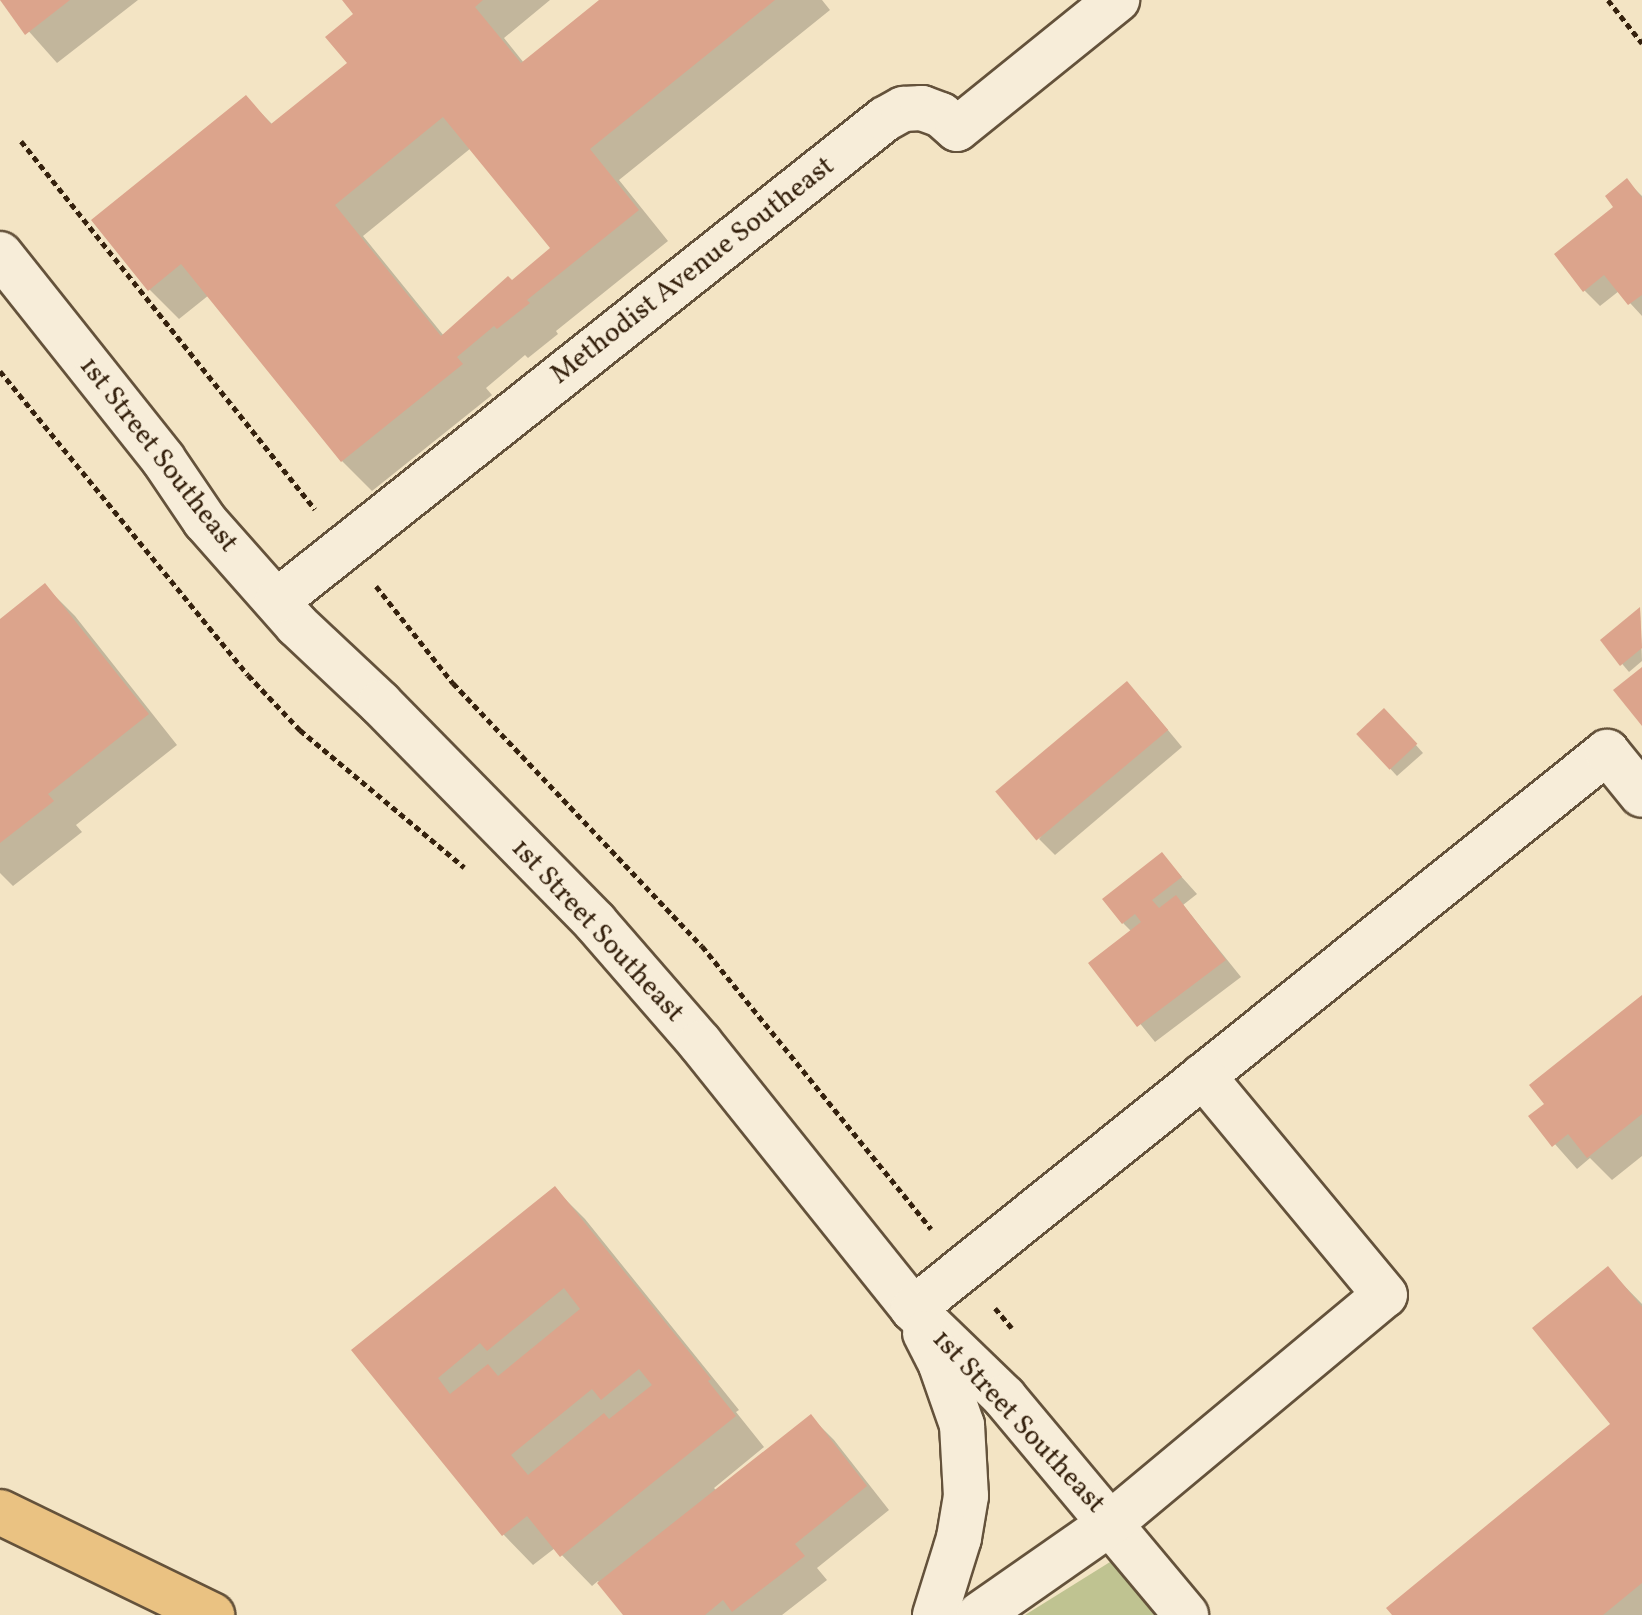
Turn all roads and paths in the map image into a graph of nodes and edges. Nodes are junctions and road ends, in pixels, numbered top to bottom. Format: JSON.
{"nodes":[{"id":1,"x":1117,"y":0,"type":"edge"},
{"id":2,"x":1608,"y":0,"type":"edge"},
{"id":3,"x":1642,"y":43,"type":"edge"},
{"id":4,"x":21,"y":141,"type":"dead end"},
{"id":5,"x":0,"y":254,"type":"edge"},
{"id":6,"x":345,"y":547,"type":"junction"},
{"id":7,"x":277,"y":601,"type":"junction"},
{"id":8,"x":1642,"y":795,"type":"edge"},
{"id":9,"x":1203,"y":1076,"type":"junction"},
{"id":10,"x":964,"y":1269,"type":"junction"},
{"id":11,"x":913,"y":1309,"type":"junction"},
{"id":12,"x":1021,"y":1340,"type":"dead end"},
{"id":13,"x":0,"y":1512,"type":"edge"},
{"id":14,"x":1111,"y":1523,"type":"junction"},
{"id":15,"x":212,"y":1615,"type":"edge"},
{"id":16,"x":935,"y":1615,"type":"edge"},
{"id":17,"x":979,"y":1615,"type":"edge"},
{"id":18,"x":1186,"y":1615,"type":"edge"}],
"edges":[{"from":1,"to":6,"type":"street","name":"Methodist Avenue Southeast"},
{"from":2,"to":3,"type":"path"},
{"from":4,"to":6,"type":"path"},
{"from":5,"to":7,"type":"street","name":"1st Street Southeast"},
{"from":6,"to":7,"type":"street","name":"Methodist Avenue Southeast"},
{"from":6,"to":10,"type":"path"},
{"from":7,"to":11,"type":"street","name":"1st Street Southeast"},
{"from":8,"to":9,"type":"street"},
{"from":9,"to":10,"type":"street"},
{"from":9,"to":14,"type":"street"},
{"from":10,"to":11,"type":"street"},
{"from":10,"to":12,"type":"path"},
{"from":11,"to":14,"type":"street","name":"1st Street Southeast"},
{"from":11,"to":16,"type":"street"},
{"from":13,"to":15,"type":"highway"},
{"from":14,"to":17,"type":"street"},
{"from":14,"to":18,"type":"street","name":"1st Street Southeast"}]}
